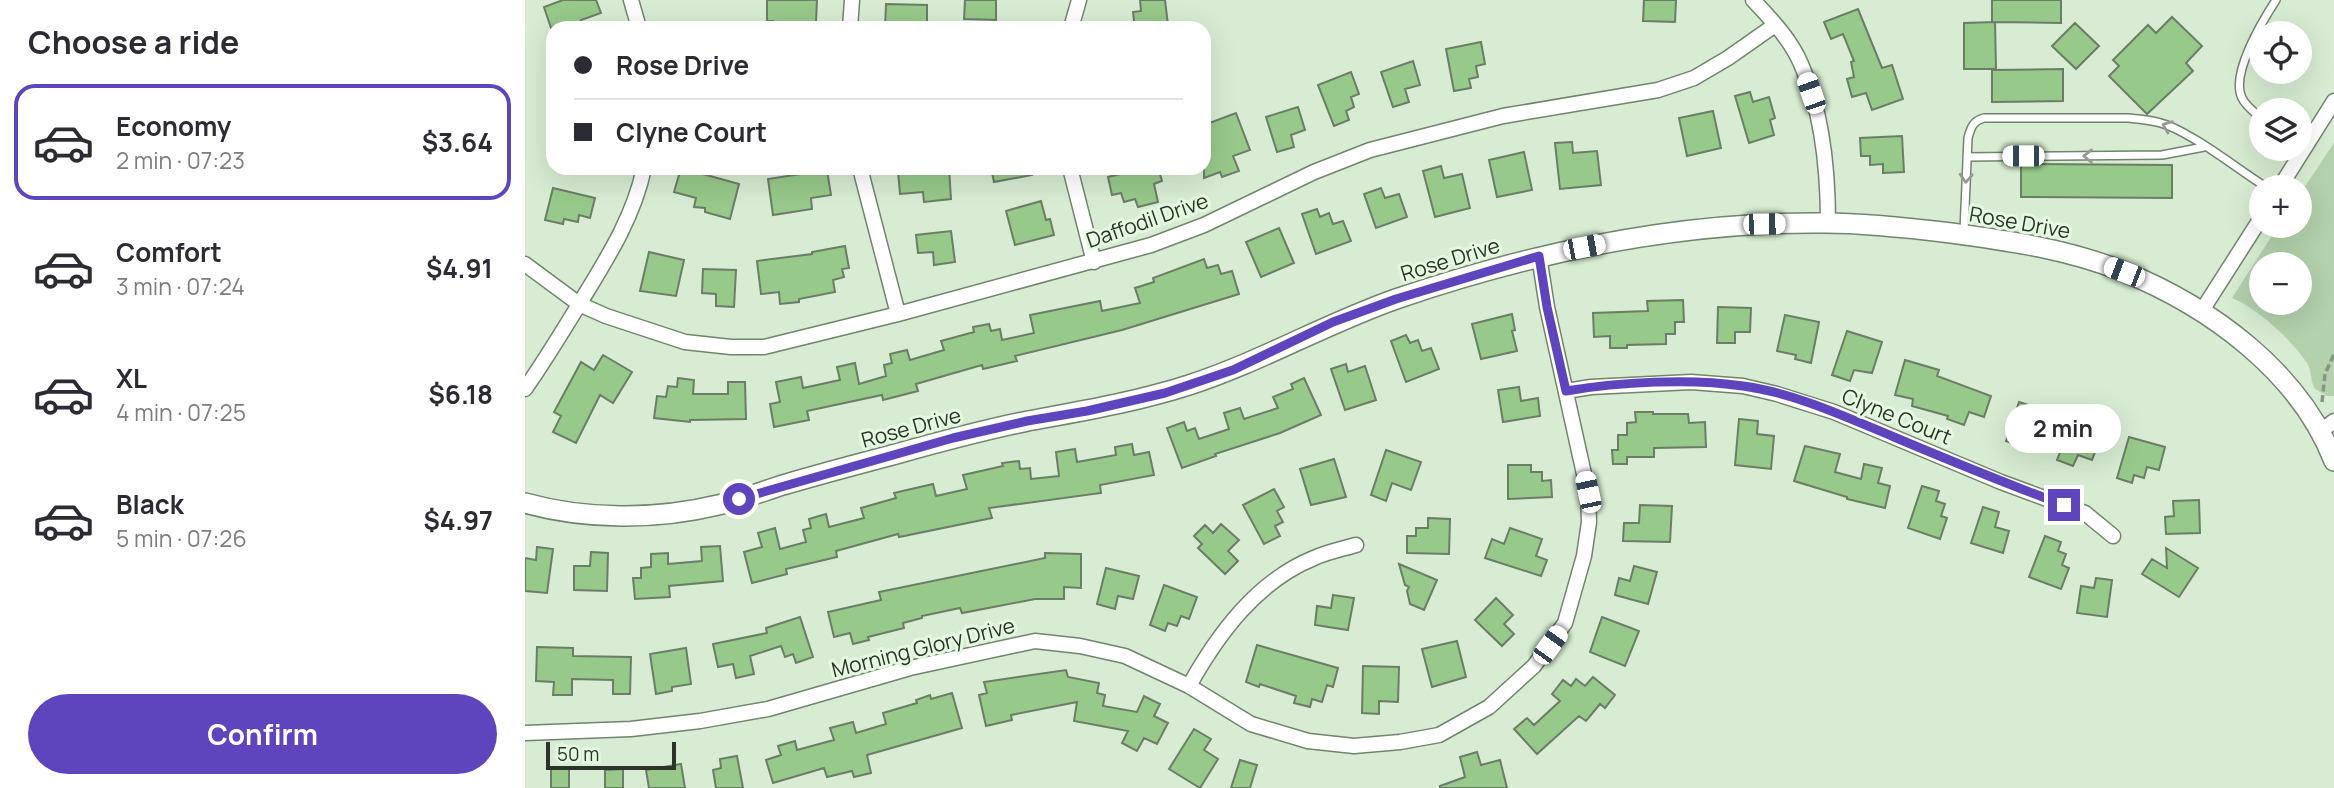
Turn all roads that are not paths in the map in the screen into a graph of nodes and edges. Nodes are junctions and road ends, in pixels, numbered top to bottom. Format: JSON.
{"nodes":[{"id":1,"x":631,"y":0,"type":"edge"},
{"id":2,"x":852,"y":0,"type":"edge"},
{"id":3,"x":1079,"y":0,"type":"edge"},
{"id":4,"x":1753,"y":0,"type":"edge"},
{"id":5,"x":2276,"y":0,"type":"edge"},
{"id":6,"x":637,"y":21,"type":"edge"},
{"id":7,"x":850,"y":21,"type":"edge"},
{"id":8,"x":1073,"y":21,"type":"edge"},
{"id":9,"x":1775,"y":24,"type":"junction"},
{"id":10,"x":2334,"y":101,"type":"edge"},
{"id":11,"x":2249,"y":106,"type":"edge"},
{"id":12,"x":2312,"y":133,"type":"edge"},
{"id":13,"x":2204,"y":147,"type":"junction"},
{"id":14,"x":1967,"y":156,"type":"junction"},
{"id":15,"x":642,"y":175,"type":"edge"},
{"id":16,"x":862,"y":175,"type":"edge"},
{"id":17,"x":1072,"y":175,"type":"edge"},
{"id":18,"x":2249,"y":176,"type":"edge"},
{"id":19,"x":1828,"y":223,"type":"junction"},
{"id":20,"x":1963,"y":235,"type":"junction"},
{"id":21,"x":2249,"y":237,"type":"edge"},
{"id":22,"x":1539,"y":256,"type":"junction"},
{"id":23,"x":1094,"y":262,"type":"junction"},
{"id":24,"x":525,"y":264,"type":"edge"},
{"id":25,"x":579,"y":304,"type":"junction"},
{"id":26,"x":2201,"y":312,"type":"junction"},
{"id":27,"x":898,"y":314,"type":"junction"},
{"id":28,"x":525,"y":389,"type":"edge"},
{"id":29,"x":1566,"y":391,"type":"junction"},
{"id":30,"x":2327,"y":426,"type":"edge"},
{"id":31,"x":2334,"y":461,"type":"edge"},
{"id":32,"x":525,"y":503,"type":"edge"},
{"id":33,"x":2113,"y":536,"type":"dead end"},
{"id":34,"x":1356,"y":545,"type":"dead end"},
{"id":35,"x":1189,"y":686,"type":"junction"},
{"id":36,"x":525,"y":733,"type":"edge"}],
"edges":[{"from":1,"to":6,"type":"street"},
{"from":2,"to":7,"type":"street"},
{"from":3,"to":8,"type":"street"},
{"from":4,"to":9,"type":"street"},
{"from":5,"to":11,"type":"lane"},
{"from":9,"to":19,"type":"street"},
{"from":9,"to":23,"type":"street","name":"Daffodil Drive"},
{"from":10,"to":12,"type":"street"},
{"from":13,"to":14,"type":"lane","one_way":true},
{"from":13,"to":14,"type":"lane","one_way":true},
{"from":13,"to":18,"type":"lane"},
{"from":14,"to":20,"type":"lane","one_way":true},
{"from":15,"to":25,"type":"street"},
{"from":16,"to":27,"type":"street"},
{"from":17,"to":23,"type":"street"},
{"from":19,"to":20,"type":"main road","name":"Rose Drive"},
{"from":19,"to":22,"type":"main road","name":"Rose Drive"},
{"from":20,"to":26,"type":"main road","name":"Rose Drive"},
{"from":21,"to":26,"type":"street"},
{"from":22,"to":29,"type":"street","name":"Morning Glory Drive"},
{"from":22,"to":32,"type":"main road","name":"Rose Drive"},
{"from":23,"to":27,"type":"street","name":"Daffodil Drive"},
{"from":24,"to":25,"type":"street","name":"Daffodil Drive"},
{"from":25,"to":27,"type":"street","name":"Daffodil Drive"},
{"from":25,"to":28,"type":"street"},
{"from":26,"to":30,"type":"main road","name":"Rose Drive"},
{"from":29,"to":33,"type":"street","name":"Clyne Court"},
{"from":29,"to":35,"type":"street","name":"Morning Glory Drive"},
{"from":30,"to":31,"type":"main road","name":"Rose Drive"},
{"from":34,"to":35,"type":"street"},
{"from":35,"to":36,"type":"street","name":"Morning Glory Drive"}]}
